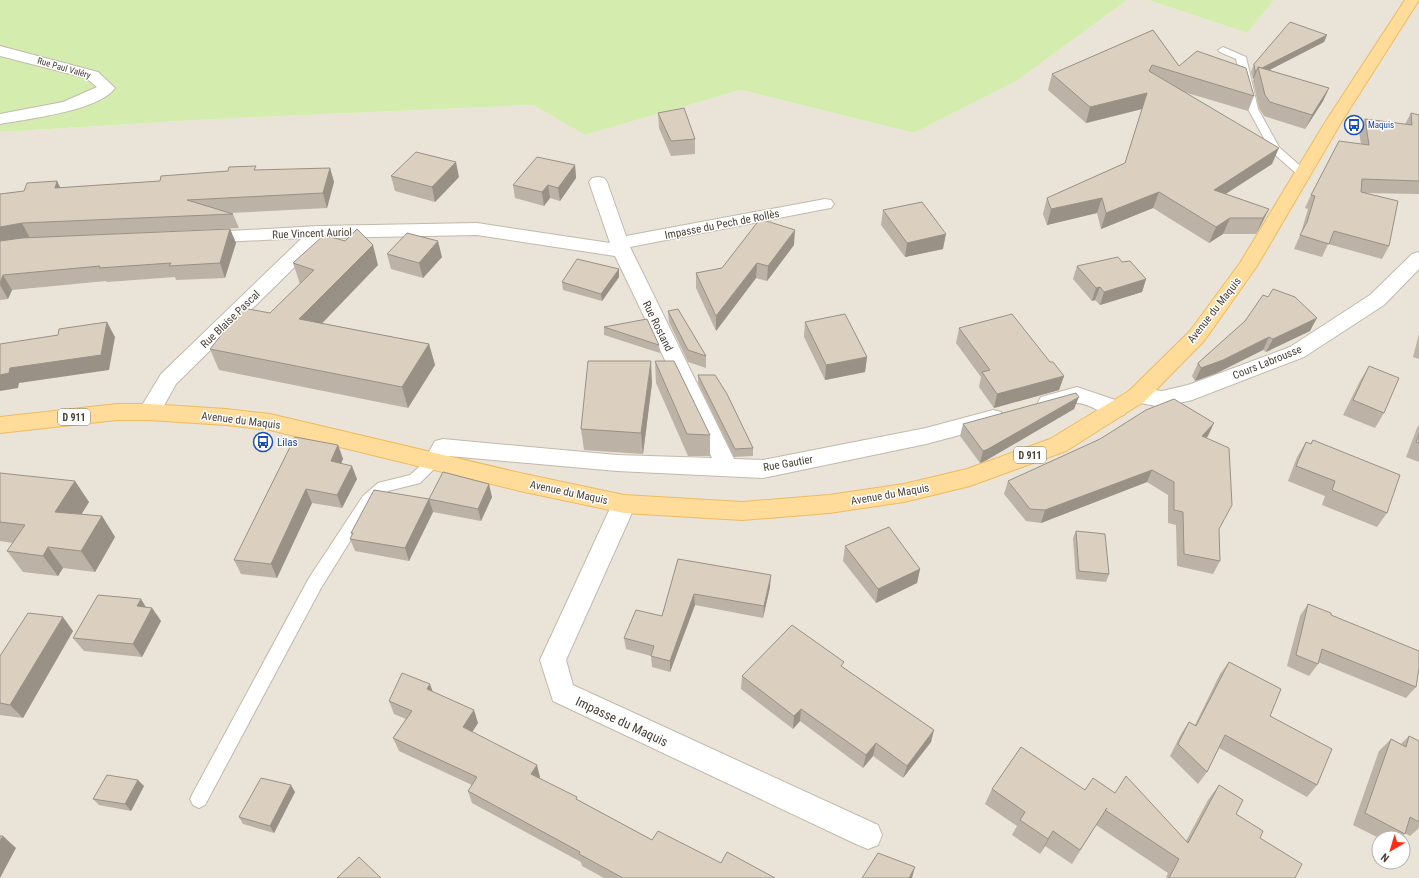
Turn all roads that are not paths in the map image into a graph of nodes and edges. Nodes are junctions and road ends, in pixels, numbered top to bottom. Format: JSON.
{"nodes":[{"id":1,"x":1412,"y":0,"type":"edge"},
{"id":2,"x":1223,"y":50,"type":"dead end"},
{"id":3,"x":0,"y":51,"type":"edge"},
{"id":4,"x":0,"y":119,"type":"edge"},
{"id":5,"x":1303,"y":174,"type":"junction"},
{"id":6,"x":598,"y":182,"type":"dead end"},
{"id":7,"x":826,"y":204,"type":"dead end"},
{"id":8,"x":319,"y":232,"type":"junction"},
{"id":9,"x":186,"y":238,"type":"edge"},
{"id":10,"x":621,"y":247,"type":"junction"},
{"id":11,"x":1419,"y":258,"type":"edge"},
{"id":12,"x":1137,"y":396,"type":"junction"},
{"id":13,"x":1032,"y":407,"type":"edge"},
{"id":14,"x":1116,"y":409,"type":"junction"},
{"id":15,"x":149,"y":412,"type":"junction"},
{"id":16,"x":1009,"y":413,"type":"edge"},
{"id":17,"x":0,"y":425,"type":"edge"},
{"id":18,"x":435,"y":461,"type":"junction"},
{"id":19,"x":727,"y":468,"type":"junction"},
{"id":20,"x":624,"y":504,"type":"junction"},
{"id":21,"x":199,"y":799,"type":"dead end"},
{"id":22,"x":868,"y":835,"type":"dead end"}],
"edges":[{"from":1,"to":5,"type":"main road","name":"Avenue du Maquis","number":"D 911"},
{"from":2,"to":5,"type":"lane"},
{"from":3,"to":4,"type":"street","name":"Rue Paul Valéry"},
{"from":5,"to":12,"type":"main road","name":"Avenue du Maquis","number":"D 911"},
{"from":6,"to":10,"type":"street","name":"Rue Rostand"},
{"from":7,"to":10,"type":"street","name":"Impasse du Pech de Rollès"},
{"from":8,"to":9,"type":"street","name":"Rue Vincent Auriol"},
{"from":8,"to":10,"type":"street","name":"Rue Vincent Auriol"},
{"from":8,"to":15,"type":"street","name":"Rue Blaise Pascal"},
{"from":10,"to":19,"type":"street","name":"Rue Rostand"},
{"from":11,"to":12,"type":"street","name":"Cours Labrousse"},
{"from":12,"to":14,"type":"main road","name":"Avenue du Maquis","number":"D 911"},
{"from":13,"to":14,"type":"street"},
{"from":14,"to":20,"type":"main road","name":"Avenue du Maquis","number":"D 911"},
{"from":15,"to":17,"type":"main road","number":"D 911"},
{"from":15,"to":18,"type":"main road","name":"Avenue du Maquis","number":"D 911"},
{"from":16,"to":19,"type":"street","name":"Rue Gautier"},
{"from":18,"to":19,"type":"street","name":"Rue Gautier"},
{"from":18,"to":20,"type":"main road","name":"Avenue du Maquis","number":"D 911"},
{"from":18,"to":21,"type":"lane"},
{"from":20,"to":22,"type":"street","name":"Impasse du Maquis"}]}
